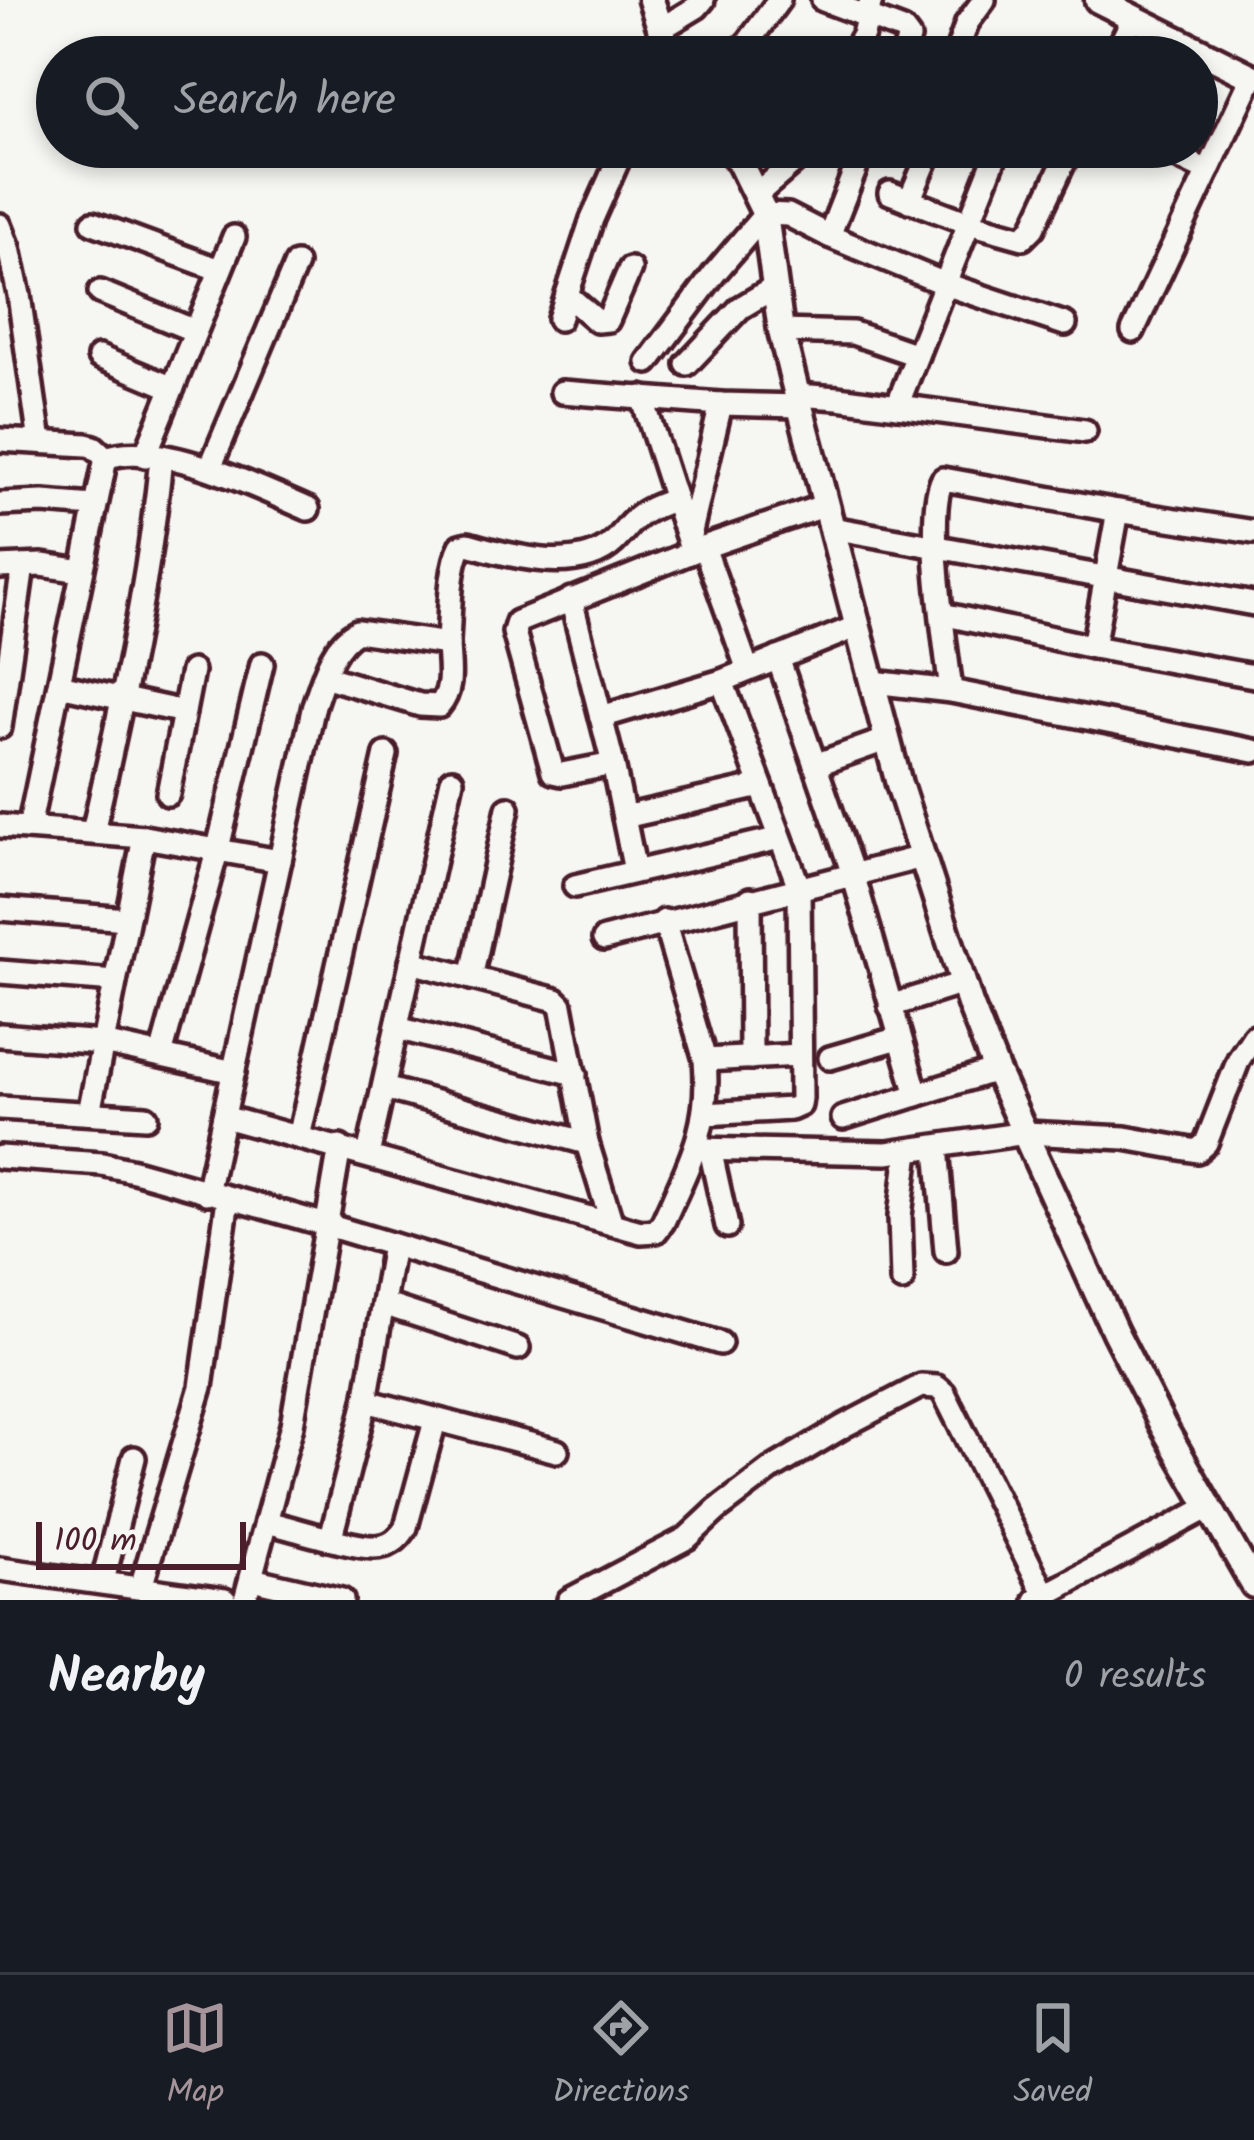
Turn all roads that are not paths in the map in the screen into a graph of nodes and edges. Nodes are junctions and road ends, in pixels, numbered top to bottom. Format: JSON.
{"nodes":[{"id":1,"x":651,"y":0,"type":"edge"},
{"id":2,"x":703,"y":0,"type":"edge"},
{"id":3,"x":779,"y":0,"type":"edge"},
{"id":4,"x":823,"y":0,"type":"edge"},
{"id":5,"x":985,"y":0,"type":"edge"},
{"id":6,"x":1098,"y":0,"type":"edge"},
{"id":7,"x":870,"y":9,"type":"edge"},
{"id":8,"x":1132,"y":18,"type":"junction"},
{"id":9,"x":659,"y":30,"type":"junction"},
{"id":10,"x":661,"y":36,"type":"edge"},
{"id":11,"x":753,"y":36,"type":"edge"},
{"id":12,"x":908,"y":36,"type":"edge"},
{"id":13,"x":962,"y":36,"type":"edge"},
{"id":14,"x":1124,"y":36,"type":"edge"},
{"id":15,"x":1168,"y":36,"type":"edge"},
{"id":16,"x":1218,"y":61,"type":"edge"},
{"id":17,"x":1253,"y":78,"type":"edge"},
{"id":18,"x":1218,"y":150,"type":"edge"},
{"id":19,"x":615,"y":168,"type":"edge"},
{"id":20,"x":742,"y":168,"type":"edge"},
{"id":21,"x":789,"y":168,"type":"edge"},
{"id":22,"x":856,"y":168,"type":"edge"},
{"id":23,"x":919,"y":168,"type":"edge"},
{"id":24,"x":991,"y":168,"type":"edge"},
{"id":25,"x":1061,"y":168,"type":"edge"},
{"id":26,"x":1202,"y":168,"type":"edge"},
{"id":27,"x":1209,"y":168,"type":"edge"},
{"id":28,"x":1208,"y":171,"type":"junction"},
{"id":29,"x":760,"y":204,"type":"junction"},
{"id":30,"x":93,"y":223,"type":"dead end"},
{"id":31,"x":969,"y":223,"type":"junction"},
{"id":32,"x":0,"y":225,"type":"edge"},
{"id":33,"x":233,"y":236,"type":"dead end"},
{"id":34,"x":829,"y":236,"type":"junction"},
{"id":35,"x":296,"y":264,"type":"dead end"},
{"id":36,"x":630,"y":269,"type":"dead end"},
{"id":37,"x":220,"y":270,"type":"junction"},
{"id":38,"x":945,"y":284,"type":"junction"},
{"id":39,"x":775,"y":287,"type":"junction"},
{"id":40,"x":100,"y":292,"type":"dead end"},
{"id":41,"x":567,"y":295,"type":"junction"},
{"id":42,"x":559,"y":319,"type":"dead end"},
{"id":43,"x":1065,"y":324,"type":"dead end"},
{"id":44,"x":195,"y":331,"type":"junction"},
{"id":45,"x":781,"y":331,"type":"junction"},
{"id":46,"x":1133,"y":331,"type":"dead end"},
{"id":47,"x":917,"y":355,"type":"junction"},
{"id":48,"x":99,"y":358,"type":"dead end"},
{"id":49,"x":648,"y":362,"type":"dead end"},
{"id":50,"x":687,"y":364,"type":"dead end"},
{"id":51,"x":173,"y":388,"type":"junction"},
{"id":52,"x":562,"y":392,"type":"dead end"},
{"id":53,"x":642,"y":398,"type":"junction"},
{"id":54,"x":798,"y":400,"type":"junction"},
{"id":55,"x":722,"y":404,"type":"junction"},
{"id":56,"x":897,"y":406,"type":"junction"},
{"id":57,"x":1085,"y":431,"type":"dead end"},
{"id":58,"x":0,"y":440,"type":"edge"},
{"id":59,"x":40,"y":442,"type":"junction"},
{"id":60,"x":112,"y":456,"type":"junction"},
{"id":61,"x":153,"y":457,"type":"junction"},
{"id":62,"x":210,"y":468,"type":"junction"},
{"id":63,"x":675,"y":499,"type":"junction"},
{"id":64,"x":0,"y":504,"type":"edge"},
{"id":65,"x":94,"y":506,"type":"junction"},
{"id":66,"x":308,"y":509,"type":"dead end"},
{"id":67,"x":1118,"y":512,"type":"junction"},
{"id":68,"x":829,"y":516,"type":"junction"},
{"id":69,"x":1254,"y":532,"type":"edge"},
{"id":70,"x":695,"y":546,"type":"junction"},
{"id":71,"x":936,"y":548,"type":"junction"},
{"id":72,"x":23,"y":566,"type":"junction"},
{"id":73,"x":0,"y":568,"type":"edge"},
{"id":74,"x":82,"y":571,"type":"junction"},
{"id":75,"x":1105,"y":578,"type":"junction"},
{"id":76,"x":571,"y":599,"type":"junction"},
{"id":77,"x":1254,"y":604,"type":"edge"},
{"id":78,"x":942,"y":614,"type":"junction"},
{"id":79,"x":858,"y":626,"type":"junction"},
{"id":80,"x":448,"y":644,"type":"junction"},
{"id":81,"x":7,"y":645,"type":"edge"},
{"id":82,"x":1094,"y":647,"type":"junction"},
{"id":83,"x":778,"y":658,"type":"junction"},
{"id":84,"x":262,"y":664,"type":"dead end"},
{"id":85,"x":748,"y":670,"type":"junction"},
{"id":86,"x":192,"y":671,"type":"dead end"},
{"id":87,"x":324,"y":676,"type":"junction"},
{"id":88,"x":1254,"y":676,"type":"edge"},
{"id":89,"x":722,"y":681,"type":"junction"},
{"id":90,"x":873,"y":682,"type":"junction"},
{"id":91,"x":59,"y":685,"type":"junction"},
{"id":92,"x":951,"y":691,"type":"junction"},
{"id":93,"x":123,"y":699,"type":"junction"},
{"id":94,"x":2,"y":712,"type":"edge"},
{"id":95,"x":184,"y":712,"type":"junction"},
{"id":96,"x":601,"y":717,"type":"junction"},
{"id":97,"x":888,"y":739,"type":"junction"},
{"id":98,"x":1254,"y":751,"type":"edge"},
{"id":99,"x":386,"y":754,"type":"dead end"},
{"id":100,"x":613,"y":764,"type":"junction"},
{"id":101,"x":815,"y":765,"type":"junction"},
{"id":102,"x":452,"y":780,"type":"dead end"},
{"id":103,"x":761,"y":786,"type":"junction"},
{"id":104,"x":168,"y":794,"type":"dead end"},
{"id":105,"x":508,"y":808,"type":"dead end"},
{"id":106,"x":624,"y":817,"type":"junction"},
{"id":107,"x":0,"y":826,"type":"edge"},
{"id":108,"x":29,"y":827,"type":"junction"},
{"id":109,"x":92,"y":832,"type":"junction"},
{"id":110,"x":144,"y":837,"type":"junction"},
{"id":111,"x":780,"y":838,"type":"junction"},
{"id":112,"x":218,"y":848,"type":"junction"},
{"id":113,"x":922,"y":856,"type":"junction"},
{"id":114,"x":280,"y":861,"type":"junction"},
{"id":115,"x":635,"y":871,"type":"junction"},
{"id":116,"x":853,"y":874,"type":"junction"},
{"id":117,"x":575,"y":886,"type":"dead end"},
{"id":118,"x":799,"y":887,"type":"junction"},
{"id":119,"x":749,"y":899,"type":"junction"},
{"id":120,"x":0,"y":909,"type":"edge"},
{"id":121,"x":128,"y":919,"type":"junction"},
{"id":122,"x":664,"y":921,"type":"junction"},
{"id":123,"x":604,"y":939,"type":"dead end"},
{"id":124,"x":412,"y":962,"type":"junction"},
{"id":125,"x":0,"y":972,"type":"edge"},
{"id":126,"x":471,"y":978,"type":"junction"},
{"id":127,"x":115,"y":981,"type":"junction"},
{"id":128,"x":963,"y":983,"type":"junction"},
{"id":129,"x":890,"y":1006,"type":"junction"},
{"id":130,"x":397,"y":1028,"type":"junction"},
{"id":131,"x":0,"y":1035,"type":"edge"},
{"id":132,"x":1254,"y":1036,"type":"edge"},
{"id":133,"x":899,"y":1038,"type":"junction"},
{"id":134,"x":103,"y":1042,"type":"junction"},
{"id":135,"x":161,"y":1055,"type":"junction"},
{"id":136,"x":800,"y":1055,"type":"junction"},
{"id":137,"x":751,"y":1058,"type":"junction"},
{"id":138,"x":830,"y":1058,"type":"dead end"},
{"id":139,"x":705,"y":1060,"type":"junction"},
{"id":140,"x":996,"y":1070,"type":"junction"},
{"id":141,"x":234,"y":1072,"type":"junction"},
{"id":142,"x":575,"y":1074,"type":"junction"},
{"id":143,"x":384,"y":1088,"type":"junction"},
{"id":144,"x":917,"y":1095,"type":"junction"},
{"id":145,"x":0,"y":1108,"type":"edge"},
{"id":146,"x":88,"y":1113,"type":"junction"},
{"id":147,"x":705,"y":1114,"type":"junction"},
{"id":148,"x":146,"y":1117,"type":"dead end"},
{"id":149,"x":224,"y":1117,"type":"junction"},
{"id":150,"x":843,"y":1118,"type":"dead end"},
{"id":151,"x":1026,"y":1133,"type":"junction"},
{"id":152,"x":298,"y":1136,"type":"junction"},
{"id":153,"x":587,"y":1143,"type":"junction"},
{"id":154,"x":937,"y":1147,"type":"junction"},
{"id":155,"x":340,"y":1148,"type":"junction"},
{"id":156,"x":703,"y":1149,"type":"junction"},
{"id":157,"x":908,"y":1151,"type":"junction"},
{"id":158,"x":368,"y":1155,"type":"junction"},
{"id":159,"x":0,"y":1157,"type":"edge"},
{"id":160,"x":218,"y":1196,"type":"junction"},
{"id":161,"x":612,"y":1224,"type":"junction"},
{"id":162,"x":327,"y":1225,"type":"junction"},
{"id":163,"x":727,"y":1226,"type":"dead end"},
{"id":164,"x":393,"y":1245,"type":"junction"},
{"id":165,"x":946,"y":1251,"type":"dead end"},
{"id":166,"x":902,"y":1280,"type":"dead end"},
{"id":167,"x":382,"y":1304,"type":"junction"},
{"id":168,"x":720,"y":1343,"type":"dead end"},
{"id":169,"x":518,"y":1348,"type":"dead end"},
{"id":170,"x":366,"y":1401,"type":"junction"},
{"id":171,"x":435,"y":1420,"type":"junction"},
{"id":172,"x":557,"y":1451,"type":"dead end"},
{"id":173,"x":134,"y":1458,"type":"dead end"},
{"id":174,"x":1209,"y":1507,"type":"junction"},
{"id":175,"x":266,"y":1522,"type":"junction"},
{"id":176,"x":331,"y":1538,"type":"junction"},
{"id":177,"x":0,"y":1569,"type":"edge"},
{"id":178,"x":103,"y":1581,"type":"junction"},
{"id":179,"x":1254,"y":1585,"type":"edge"},
{"id":180,"x":141,"y":1587,"type":"junction"},
{"id":181,"x":248,"y":1589,"type":"edge"},
{"id":182,"x":1040,"y":1597,"type":"edge"},
{"id":183,"x":578,"y":1598,"type":"edge"},
{"id":184,"x":225,"y":1600,"type":"edge"},
{"id":185,"x":342,"y":1600,"type":"edge"}],
"edges":[{"from":1,"to":9,"type":"main road"},
{"from":2,"to":9,"type":"street"},
{"from":3,"to":11,"type":"street"},
{"from":4,"to":7,"type":"street"},
{"from":5,"to":13,"type":"street"},
{"from":6,"to":8,"type":"main road"},
{"from":7,"to":12,"type":"street"},
{"from":8,"to":14,"type":"street"},
{"from":8,"to":15,"type":"main road"},
{"from":9,"to":10,"type":"main road"},
{"from":16,"to":17,"type":"main road"},
{"from":17,"to":18,"type":"street"},
{"from":19,"to":41,"type":"street"},
{"from":20,"to":29,"type":"main road"},
{"from":21,"to":29,"type":"street"},
{"from":22,"to":34,"type":"street"},
{"from":23,"to":31,"type":"street"},
{"from":24,"to":31,"type":"street"},
{"from":25,"to":31,"type":"street"},
{"from":26,"to":28,"type":"street"},
{"from":27,"to":28,"type":"street"},
{"from":28,"to":46,"type":"street"},
{"from":29,"to":34,"type":"street"},
{"from":29,"to":39,"type":"main road"},
{"from":29,"to":49,"type":"street"},
{"from":30,"to":37,"type":"street"},
{"from":31,"to":38,"type":"street"},
{"from":32,"to":59,"type":"street"},
{"from":33,"to":37,"type":"street"},
{"from":34,"to":38,"type":"street"},
{"from":35,"to":62,"type":"street"},
{"from":36,"to":41,"type":"street"},
{"from":37,"to":44,"type":"street"},
{"from":38,"to":43,"type":"street"},
{"from":38,"to":47,"type":"street"},
{"from":39,"to":45,"type":"main road"},
{"from":39,"to":50,"type":"street"},
{"from":40,"to":44,"type":"street"},
{"from":41,"to":42,"type":"street"},
{"from":44,"to":51,"type":"street"},
{"from":45,"to":47,"type":"street"},
{"from":45,"to":54,"type":"main road"},
{"from":47,"to":56,"type":"street"},
{"from":48,"to":51,"type":"street"},
{"from":51,"to":61,"type":"street"},
{"from":52,"to":53,"type":"street"},
{"from":53,"to":55,"type":"street"},
{"from":53,"to":63,"type":"street"},
{"from":54,"to":55,"type":"street"},
{"from":54,"to":56,"type":"street"},
{"from":54,"to":68,"type":"main road"},
{"from":55,"to":70,"type":"street"},
{"from":56,"to":57,"type":"street"},
{"from":58,"to":59,"type":"street"},
{"from":59,"to":60,"type":"street"},
{"from":60,"to":61,"type":"street"},
{"from":60,"to":65,"type":"street"},
{"from":61,"to":62,"type":"street"},
{"from":61,"to":93,"type":"street"},
{"from":62,"to":66,"type":"street"},
{"from":63,"to":70,"type":"street"},
{"from":63,"to":80,"type":"street"},
{"from":64,"to":65,"type":"street"},
{"from":65,"to":74,"type":"street"},
{"from":67,"to":69,"type":"street"},
{"from":67,"to":71,"type":"street"},
{"from":67,"to":75,"type":"street"},
{"from":68,"to":70,"type":"street"},
{"from":68,"to":71,"type":"street"},
{"from":68,"to":79,"type":"main road"},
{"from":70,"to":76,"type":"street"},
{"from":70,"to":85,"type":"street"},
{"from":71,"to":75,"type":"street"},
{"from":71,"to":78,"type":"street"},
{"from":72,"to":73,"type":"street"},
{"from":72,"to":74,"type":"street"},
{"from":72,"to":81,"type":"street"},
{"from":74,"to":91,"type":"street"},
{"from":75,"to":77,"type":"street"},
{"from":75,"to":82,"type":"street"},
{"from":76,"to":96,"type":"street"},
{"from":76,"to":100,"type":"street"},
{"from":78,"to":82,"type":"street"},
{"from":78,"to":92,"type":"street"},
{"from":79,"to":83,"type":"street"},
{"from":79,"to":90,"type":"main road"},
{"from":80,"to":87,"type":"street"},
{"from":80,"to":87,"type":"street"},
{"from":81,"to":94,"type":"street"},
{"from":82,"to":88,"type":"street"},
{"from":83,"to":85,"type":"street"},
{"from":83,"to":101,"type":"street"},
{"from":84,"to":112,"type":"street"},
{"from":85,"to":89,"type":"street"},
{"from":86,"to":95,"type":"street"},
{"from":87,"to":114,"type":"street"},
{"from":89,"to":96,"type":"street"},
{"from":89,"to":103,"type":"street"},
{"from":90,"to":92,"type":"street"},
{"from":90,"to":97,"type":"main road"},
{"from":91,"to":93,"type":"street"},
{"from":91,"to":108,"type":"street"},
{"from":92,"to":98,"type":"street"},
{"from":93,"to":95,"type":"street"},
{"from":93,"to":109,"type":"street"},
{"from":95,"to":104,"type":"street"},
{"from":96,"to":100,"type":"street"},
{"from":97,"to":101,"type":"street"},
{"from":97,"to":113,"type":"main road"},
{"from":99,"to":152,"type":"street"},
{"from":100,"to":106,"type":"street"},
{"from":101,"to":116,"type":"street"},
{"from":102,"to":124,"type":"street"},
{"from":103,"to":106,"type":"street"},
{"from":103,"to":111,"type":"street"},
{"from":105,"to":126,"type":"street"},
{"from":106,"to":115,"type":"street"},
{"from":107,"to":108,"type":"street"},
{"from":108,"to":109,"type":"street"},
{"from":109,"to":110,"type":"street"},
{"from":110,"to":112,"type":"street"},
{"from":110,"to":121,"type":"street"},
{"from":111,"to":115,"type":"street"},
{"from":111,"to":118,"type":"street"},
{"from":112,"to":114,"type":"street"},
{"from":112,"to":135,"type":"street"},
{"from":113,"to":116,"type":"street"},
{"from":113,"to":128,"type":"main road"},
{"from":114,"to":141,"type":"street"},
{"from":115,"to":117,"type":"street"},
{"from":116,"to":118,"type":"street"},
{"from":116,"to":129,"type":"street"},
{"from":118,"to":119,"type":"street"},
{"from":118,"to":136,"type":"street"},
{"from":119,"to":122,"type":"street"},
{"from":119,"to":137,"type":"street"},
{"from":120,"to":121,"type":"street"},
{"from":121,"to":127,"type":"street"},
{"from":122,"to":123,"type":"street"},
{"from":122,"to":139,"type":"street"},
{"from":124,"to":126,"type":"street"},
{"from":124,"to":130,"type":"street"},
{"from":125,"to":127,"type":"street"},
{"from":126,"to":142,"type":"street"},
{"from":127,"to":134,"type":"street"},
{"from":128,"to":129,"type":"street"},
{"from":128,"to":140,"type":"main road"},
{"from":129,"to":133,"type":"street"},
{"from":130,"to":142,"type":"street"},
{"from":130,"to":143,"type":"street"},
{"from":131,"to":134,"type":"street"},
{"from":132,"to":151,"type":"street"},
{"from":133,"to":138,"type":"street"},
{"from":133,"to":144,"type":"street"},
{"from":134,"to":135,"type":"street"},
{"from":134,"to":146,"type":"street"},
{"from":135,"to":141,"type":"street"},
{"from":136,"to":137,"type":"street"},
{"from":136,"to":147,"type":"street"},
{"from":137,"to":139,"type":"street"},
{"from":139,"to":147,"type":"street"},
{"from":140,"to":144,"type":"street"},
{"from":140,"to":151,"type":"main road"},
{"from":141,"to":149,"type":"street"},
{"from":142,"to":153,"type":"street"},
{"from":143,"to":153,"type":"street"},
{"from":143,"to":158,"type":"street"},
{"from":144,"to":150,"type":"street"},
{"from":145,"to":146,"type":"street"},
{"from":146,"to":148,"type":"street"},
{"from":147,"to":156,"type":"street"},
{"from":149,"to":152,"type":"street"},
{"from":149,"to":160,"type":"street"},
{"from":151,"to":154,"type":"street"},
{"from":151,"to":174,"type":"main road"},
{"from":152,"to":155,"type":"street"},
{"from":153,"to":161,"type":"street"},
{"from":154,"to":157,"type":"street"},
{"from":154,"to":165,"type":"street"},
{"from":155,"to":158,"type":"street"},
{"from":155,"to":162,"type":"street"},
{"from":156,"to":157,"type":"street"},
{"from":156,"to":161,"type":"street"},
{"from":156,"to":163,"type":"street"},
{"from":157,"to":166,"type":"street"},
{"from":158,"to":161,"type":"street"},
{"from":159,"to":160,"type":"street"},
{"from":160,"to":162,"type":"street"},
{"from":160,"to":180,"type":"street"},
{"from":162,"to":164,"type":"street"},
{"from":162,"to":175,"type":"street"},
{"from":164,"to":167,"type":"street"},
{"from":164,"to":168,"type":"street"},
{"from":167,"to":169,"type":"street"},
{"from":167,"to":170,"type":"street"},
{"from":170,"to":171,"type":"street"},
{"from":170,"to":176,"type":"street"},
{"from":171,"to":172,"type":"street"},
{"from":171,"to":176,"type":"street"},
{"from":173,"to":178,"type":"street"},
{"from":174,"to":179,"type":"main road"},
{"from":174,"to":182,"type":"street"},
{"from":175,"to":176,"type":"street"},
{"from":175,"to":181,"type":"street"},
{"from":177,"to":178,"type":"street"},
{"from":178,"to":180,"type":"street"},
{"from":180,"to":184,"type":"street"},
{"from":181,"to":185,"type":"street"},
{"from":182,"to":183,"type":"street"}]}
